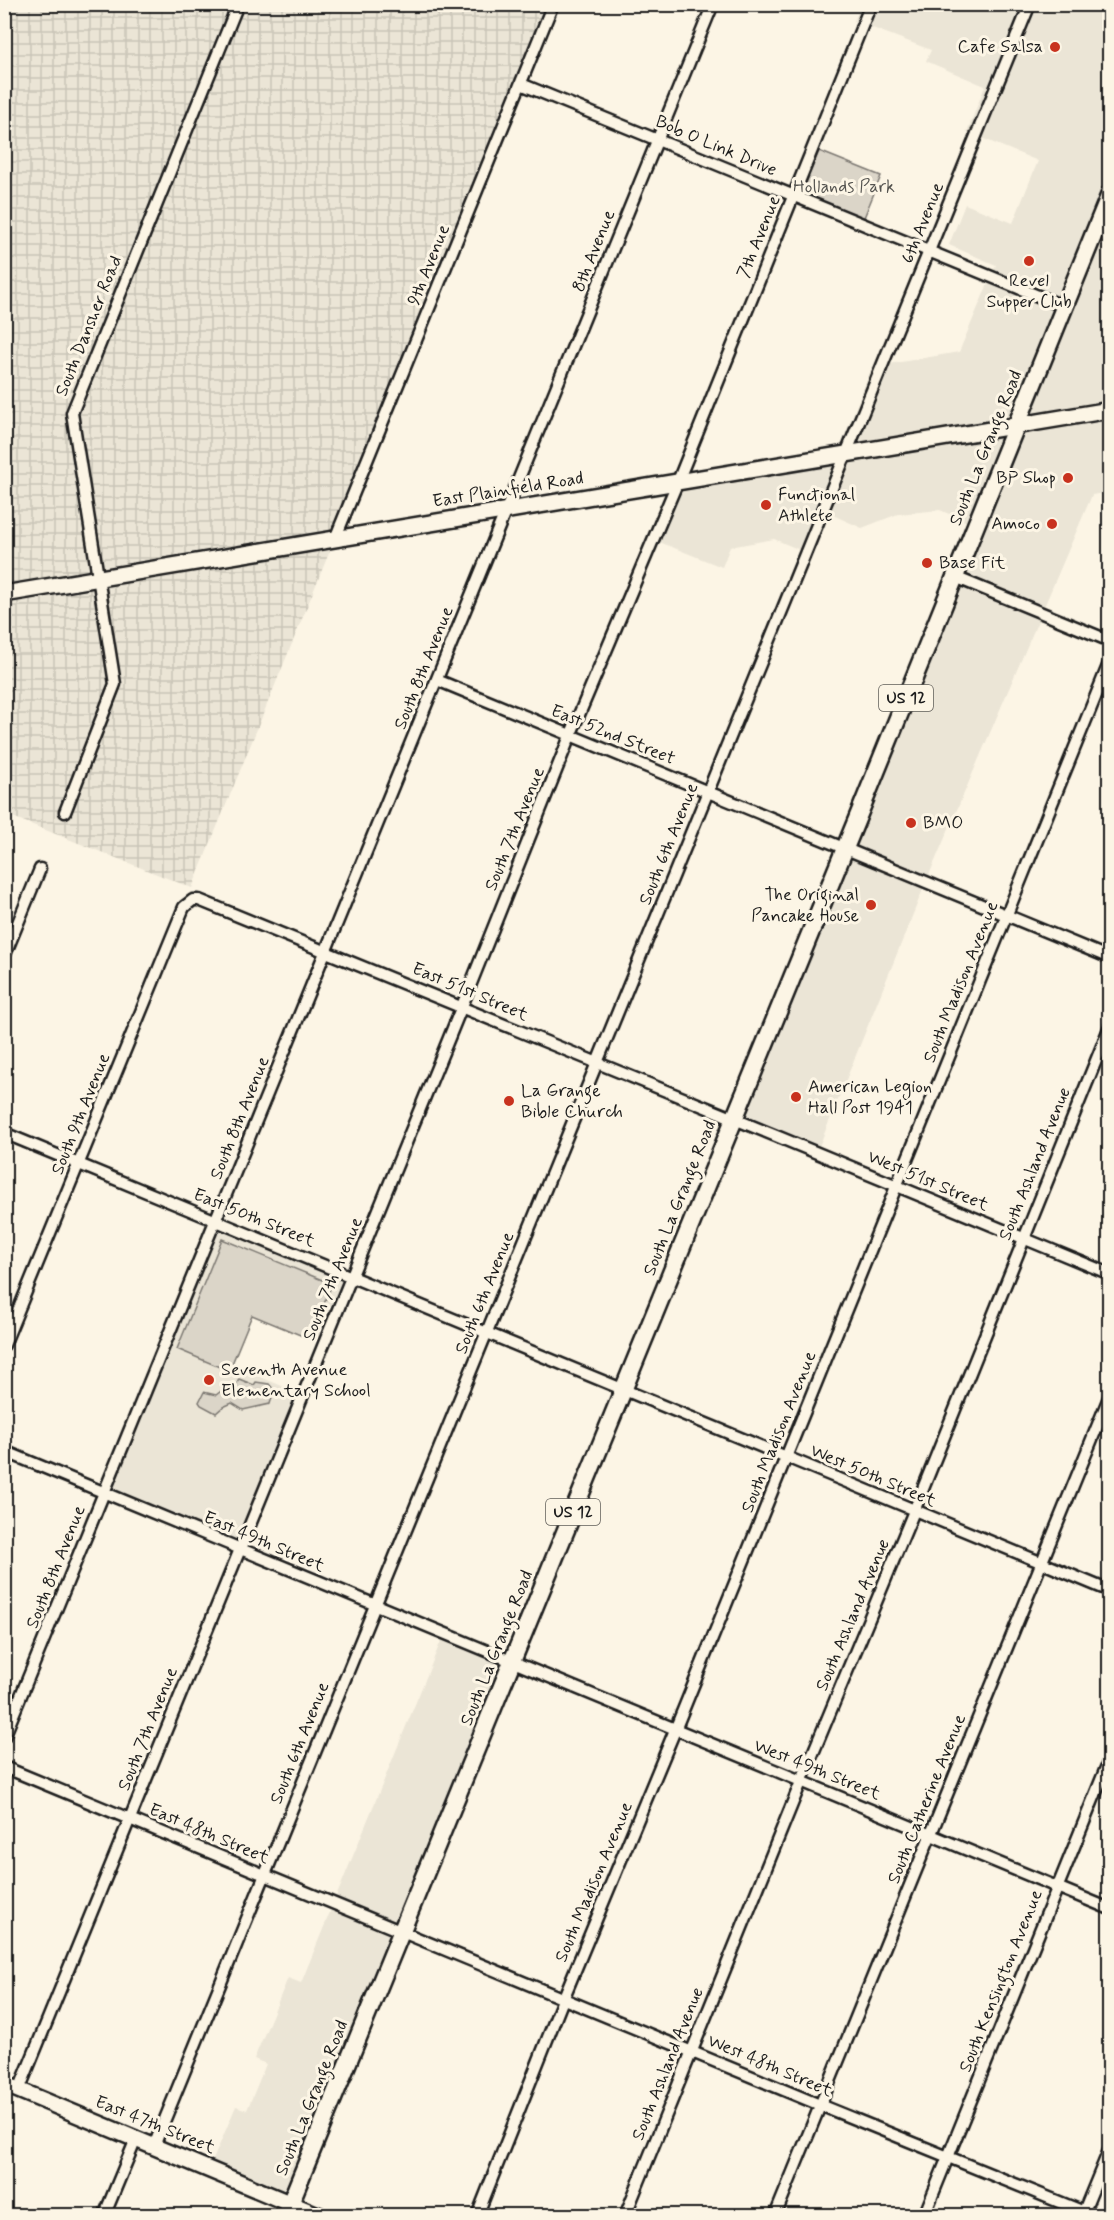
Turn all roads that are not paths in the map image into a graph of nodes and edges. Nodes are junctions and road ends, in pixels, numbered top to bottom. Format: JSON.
{"nodes":[{"id":1,"x":238,"y":4,"type":"edge"},
{"id":2,"x":553,"y":4,"type":"edge"},
{"id":3,"x":713,"y":4,"type":"edge"},
{"id":4,"x":871,"y":4,"type":"edge"},
{"id":5,"x":1030,"y":4,"type":"edge"},
{"id":6,"x":521,"y":84,"type":"junction"},
{"id":7,"x":658,"y":140,"type":"junction"},
{"id":8,"x":1110,"y":194,"type":"edge"},
{"id":9,"x":793,"y":196,"type":"junction"},
{"id":10,"x":928,"y":252,"type":"junction"},
{"id":11,"x":1065,"y":307,"type":"junction"},
{"id":12,"x":1110,"y":410,"type":"edge"},
{"id":13,"x":1018,"y":424,"type":"junction"},
{"id":14,"x":846,"y":453,"type":"junction"},
{"id":15,"x":678,"y":481,"type":"junction"},
{"id":16,"x":505,"y":510,"type":"junction"},
{"id":17,"x":334,"y":538,"type":"junction"},
{"id":18,"x":955,"y":577,"type":"junction"},
{"id":19,"x":98,"y":578,"type":"junction"},
{"id":20,"x":4,"y":594,"type":"edge"},
{"id":21,"x":1110,"y":641,"type":"edge"},
{"id":22,"x":1110,"y":661,"type":"edge"},
{"id":23,"x":437,"y":680,"type":"junction"},
{"id":24,"x":570,"y":736,"type":"junction"},
{"id":25,"x":708,"y":792,"type":"junction"},
{"id":26,"x":65,"y":812,"type":"dead end"},
{"id":27,"x":844,"y":849,"type":"junction"},
{"id":28,"x":40,"y":868,"type":"dead end"},
{"id":29,"x":193,"y":900,"type":"joint"},
{"id":30,"x":1006,"y":915,"type":"junction"},
{"id":31,"x":326,"y":951,"type":"junction"},
{"id":32,"x":4,"y":957,"type":"edge"},
{"id":33,"x":1110,"y":958,"type":"edge"},
{"id":34,"x":462,"y":1006,"type":"junction"},
{"id":35,"x":1110,"y":1026,"type":"edge"},
{"id":36,"x":597,"y":1063,"type":"junction"},
{"id":37,"x":734,"y":1119,"type":"junction"},
{"id":38,"x":4,"y":1133,"type":"edge"},
{"id":39,"x":78,"y":1164,"type":"junction"},
{"id":40,"x":896,"y":1186,"type":"junction"},
{"id":41,"x":216,"y":1221,"type":"junction"},
{"id":42,"x":1023,"y":1238,"type":"junction"},
{"id":43,"x":1110,"y":1274,"type":"edge"},
{"id":44,"x":352,"y":1277,"type":"junction"},
{"id":45,"x":486,"y":1332,"type":"junction"},
{"id":46,"x":4,"y":1345,"type":"edge"},
{"id":47,"x":624,"y":1389,"type":"junction"},
{"id":48,"x":1110,"y":1395,"type":"edge"},
{"id":49,"x":4,"y":1451,"type":"edge"},
{"id":50,"x":787,"y":1457,"type":"junction"},
{"id":51,"x":104,"y":1493,"type":"junction"},
{"id":52,"x":914,"y":1511,"type":"junction"},
{"id":53,"x":240,"y":1549,"type":"junction"},
{"id":54,"x":1041,"y":1563,"type":"junction"},
{"id":55,"x":1110,"y":1591,"type":"edge"},
{"id":56,"x":375,"y":1606,"type":"junction"},
{"id":57,"x":512,"y":1663,"type":"junction"},
{"id":58,"x":675,"y":1730,"type":"junction"},
{"id":59,"x":4,"y":1737,"type":"edge"},
{"id":60,"x":1110,"y":1758,"type":"edge"},
{"id":61,"x":4,"y":1767,"type":"edge"},
{"id":62,"x":801,"y":1782,"type":"junction"},
{"id":63,"x":129,"y":1819,"type":"junction"},
{"id":64,"x":930,"y":1835,"type":"junction"},
{"id":65,"x":264,"y":1875,"type":"junction"},
{"id":66,"x":1057,"y":1887,"type":"junction"},
{"id":67,"x":1110,"y":1909,"type":"edge"},
{"id":68,"x":402,"y":1931,"type":"junction"},
{"id":69,"x":564,"y":1997,"type":"junction"},
{"id":70,"x":691,"y":2051,"type":"junction"},
{"id":71,"x":12,"y":2087,"type":"edge"},
{"id":72,"x":820,"y":2105,"type":"junction"},
{"id":73,"x":136,"y":2139,"type":"junction"},
{"id":74,"x":153,"y":2146,"type":"junction"},
{"id":75,"x":1110,"y":2148,"type":"edge"},
{"id":76,"x":948,"y":2156,"type":"junction"},
{"id":77,"x":287,"y":2210,"type":"edge"},
{"id":78,"x":1086,"y":2214,"type":"edge"},
{"id":79,"x":104,"y":2216,"type":"edge"},
{"id":80,"x":320,"y":2216,"type":"edge"},
{"id":81,"x":477,"y":2216,"type":"edge"},
{"id":82,"x":626,"y":2216,"type":"edge"},
{"id":83,"x":775,"y":2216,"type":"edge"},
{"id":84,"x":924,"y":2216,"type":"edge"}],
"edges":[{"from":1,"to":19,"type":"street","name":"South Dansher Road"},
{"from":2,"to":6,"type":"street","name":"9th Avenue"},
{"from":3,"to":7,"type":"street","name":"8th Avenue"},
{"from":4,"to":9,"type":"street","name":"7th Avenue"},
{"from":5,"to":10,"type":"street","name":"6th Avenue"},
{"from":6,"to":7,"type":"street","name":"Bob O Link Drive"},
{"from":6,"to":17,"type":"street","name":"9th Avenue"},
{"from":7,"to":9,"type":"street","name":"Bob O Link Drive"},
{"from":7,"to":16,"type":"street","name":"8th Avenue"},
{"from":8,"to":11,"type":"main road","name":"South La Grange Road","number":"US 12"},
{"from":9,"to":10,"type":"street","name":"Bob O Link Drive"},
{"from":9,"to":15,"type":"street","name":"7th Avenue"},
{"from":10,"to":11,"type":"street","name":"Bob O Link Drive"},
{"from":10,"to":14,"type":"street","name":"6th Avenue"},
{"from":11,"to":13,"type":"main road","name":"South La Grange Road","number":"US 12"},
{"from":12,"to":13,"type":"main road","name":"East Plainfield Road"},
{"from":13,"to":14,"type":"main road","name":"East Plainfield Road"},
{"from":13,"to":18,"type":"main road","name":"South La Grange Road","number":"US 12"},
{"from":14,"to":15,"type":"main road","name":"East Plainfield Road"},
{"from":14,"to":25,"type":"street","name":"South 6th Avenue"},
{"from":15,"to":16,"type":"main road","name":"East Plainfield Road"},
{"from":15,"to":24,"type":"street","name":"South 7th Avenue"},
{"from":16,"to":17,"type":"main road","name":"East Plainfield Road"},
{"from":16,"to":23,"type":"street","name":"South 8th Avenue"},
{"from":17,"to":19,"type":"main road","name":"East Plainfield Road"},
{"from":18,"to":21,"type":"street"},
{"from":18,"to":27,"type":"main road","name":"South La Grange Road","number":"US 12"},
{"from":19,"to":20,"type":"main road","name":"East Plainfield Road"},
{"from":19,"to":26,"type":"street","name":"South Dansher Road"},
{"from":22,"to":30,"type":"street","name":"South Madison Avenue"},
{"from":23,"to":24,"type":"street","name":"East 52nd Street"},
{"from":23,"to":31,"type":"street","name":"South 8th Avenue"},
{"from":24,"to":25,"type":"street","name":"East 52nd Street"},
{"from":24,"to":34,"type":"street","name":"South 7th Avenue"},
{"from":25,"to":27,"type":"street","name":"East 52nd Street"},
{"from":25,"to":36,"type":"street","name":"South 6th Avenue"},
{"from":27,"to":30,"type":"street","name":"East 52nd Street"},
{"from":27,"to":37,"type":"main road","name":"South La Grange Road","number":"US 12"},
{"from":28,"to":32,"type":"street"},
{"from":29,"to":31,"type":"street","name":"East 51st Street"},
{"from":29,"to":39,"type":"street","name":"South 9th Avenue"},
{"from":30,"to":33,"type":"street","name":"East 52nd Street"},
{"from":30,"to":40,"type":"street","name":"South Madison Avenue"},
{"from":31,"to":34,"type":"street","name":"East 51st Street"},
{"from":31,"to":41,"type":"street","name":"South 8th Avenue"},
{"from":34,"to":36,"type":"street","name":"East 51st Street"},
{"from":34,"to":44,"type":"street","name":"South 7th Avenue"},
{"from":35,"to":42,"type":"street","name":"South Ashland Avenue"},
{"from":36,"to":37,"type":"street","name":"East 51st Street"},
{"from":36,"to":45,"type":"street","name":"South 6th Avenue"},
{"from":37,"to":40,"type":"street","name":"West 51st Street"},
{"from":37,"to":47,"type":"main road","name":"South La Grange Road","number":"US 12"},
{"from":38,"to":39,"type":"street","name":"East 50th Street"},
{"from":39,"to":41,"type":"street","name":"East 50th Street"},
{"from":39,"to":46,"type":"street","name":"South 9th Avenue"},
{"from":40,"to":42,"type":"street","name":"West 51st Street"},
{"from":40,"to":50,"type":"street","name":"South Madison Avenue"},
{"from":41,"to":44,"type":"street","name":"East 50th Street"},
{"from":41,"to":51,"type":"street","name":"South 8th Avenue"},
{"from":42,"to":43,"type":"street","name":"West 51st Street"},
{"from":42,"to":52,"type":"street","name":"South Ashland Avenue"},
{"from":44,"to":45,"type":"street","name":"East 50th Street"},
{"from":44,"to":53,"type":"street","name":"South 7th Avenue"},
{"from":45,"to":47,"type":"street","name":"East 50th Street"},
{"from":45,"to":56,"type":"street","name":"South 6th Avenue"},
{"from":47,"to":50,"type":"street","name":"West 50th Street"},
{"from":47,"to":57,"type":"main road","name":"South La Grange Road","number":"US 12"},
{"from":48,"to":54,"type":"street","name":"South Catherine Avenue"},
{"from":49,"to":51,"type":"street","name":"East 49th Street"},
{"from":50,"to":52,"type":"street","name":"West 50th Street"},
{"from":50,"to":58,"type":"street","name":"South Madison Avenue"},
{"from":51,"to":53,"type":"street","name":"East 49th Street"},
{"from":51,"to":59,"type":"street","name":"South 8th Avenue"},
{"from":52,"to":54,"type":"street","name":"West 50th Street"},
{"from":52,"to":62,"type":"street","name":"South Ashland Avenue"},
{"from":53,"to":56,"type":"street","name":"East 49th Street"},
{"from":53,"to":63,"type":"street","name":"South 7th Avenue"},
{"from":54,"to":55,"type":"street","name":"West 50th Street"},
{"from":54,"to":64,"type":"street","name":"South Catherine Avenue"},
{"from":56,"to":57,"type":"street","name":"East 49th Street"},
{"from":56,"to":65,"type":"street","name":"South 6th Avenue"},
{"from":57,"to":58,"type":"street","name":"West 49th Street"},
{"from":57,"to":68,"type":"main road","name":"South La Grange Road","number":"US 12"},
{"from":58,"to":62,"type":"street","name":"West 49th Street"},
{"from":58,"to":69,"type":"street","name":"South Madison Avenue"},
{"from":60,"to":66,"type":"street","name":"South Kensington Avenue"},
{"from":61,"to":63,"type":"street","name":"East 48th Street"},
{"from":62,"to":64,"type":"street","name":"West 49th Street"},
{"from":62,"to":70,"type":"street","name":"South Ashland Avenue"},
{"from":63,"to":65,"type":"street","name":"East 48th Street"},
{"from":63,"to":71,"type":"street","name":"South 7th Avenue"},
{"from":64,"to":66,"type":"street","name":"West 49th Street"},
{"from":64,"to":72,"type":"street","name":"South Catherine Avenue"},
{"from":65,"to":68,"type":"street","name":"East 48th Street"},
{"from":65,"to":74,"type":"street","name":"South 6th Avenue"},
{"from":66,"to":67,"type":"street","name":"West 49th Street"},
{"from":66,"to":76,"type":"street","name":"South Kensington Avenue"},
{"from":68,"to":69,"type":"street","name":"West 48th Street"},
{"from":68,"to":77,"type":"main road","name":"South La Grange Road","number":"US 12"},
{"from":69,"to":70,"type":"street","name":"West 48th Street"},
{"from":69,"to":81,"type":"street","name":"South Madison Avenue"},
{"from":70,"to":72,"type":"street","name":"West 48th Street"},
{"from":70,"to":82,"type":"street","name":"South Ashland Avenue"},
{"from":71,"to":73,"type":"main road","name":"East 47th Street"},
{"from":72,"to":76,"type":"street","name":"West 48th Street"},
{"from":72,"to":83,"type":"street","name":"South Catherine Avenue"},
{"from":73,"to":74,"type":"main road","name":"East 47th Street"},
{"from":73,"to":79,"type":"street"},
{"from":74,"to":77,"type":"main road","name":"East 47th Street"},
{"from":75,"to":78,"type":"street"},
{"from":76,"to":78,"type":"street","name":"West 48th Street"},
{"from":76,"to":84,"type":"street","name":"South Kensington Avenue"},
{"from":77,"to":80,"type":"main road","name":"East 47th Street"}]}
